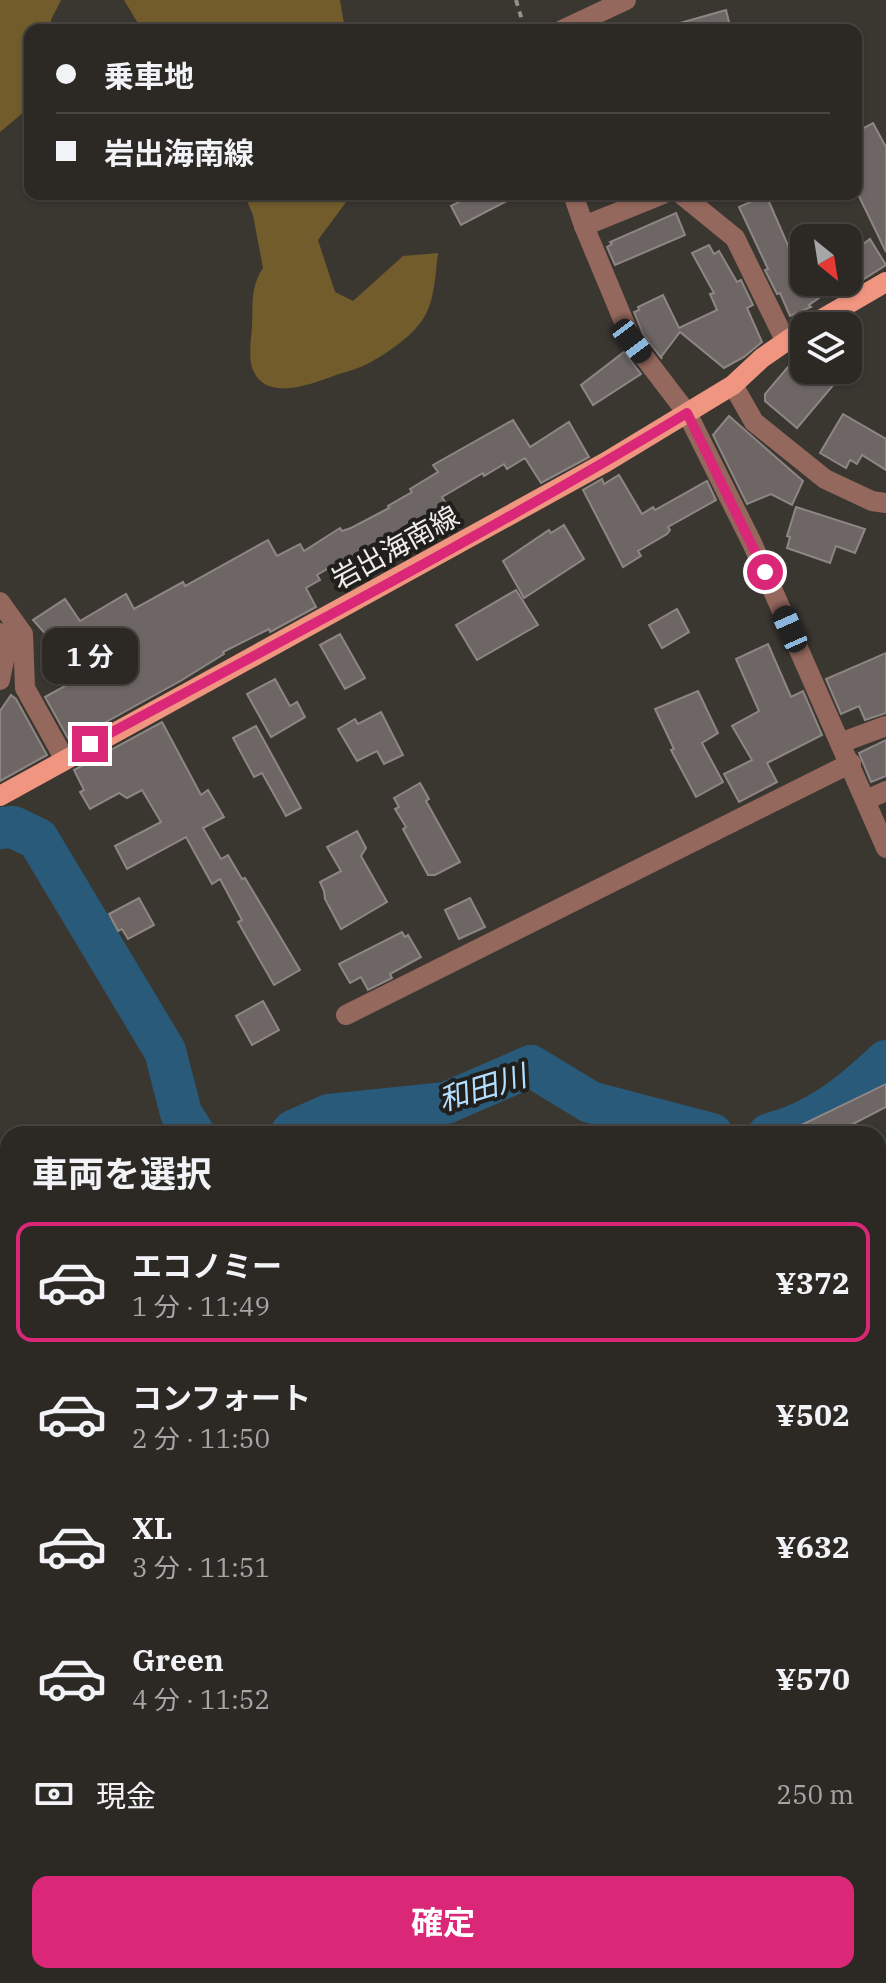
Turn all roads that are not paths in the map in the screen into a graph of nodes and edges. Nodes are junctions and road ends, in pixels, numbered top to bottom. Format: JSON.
{"nodes":[{"id":1,"x":626,"y":0,"type":"edge"},
{"id":2,"x":575,"y":24,"type":"edge"},
{"id":3,"x":575,"y":200,"type":"edge"},
{"id":4,"x":648,"y":200,"type":"edge"},
{"id":5,"x":688,"y":200,"type":"edge"},
{"id":6,"x":584,"y":226,"type":"junction"},
{"id":7,"x":886,"y":282,"type":"edge"},
{"id":8,"x":834,"y":312,"type":"edge"},
{"id":9,"x":790,"y":337,"type":"edge"},
{"id":10,"x":785,"y":340,"type":"junction"},
{"id":11,"x":733,"y":385,"type":"junction"},
{"id":12,"x":687,"y":413,"type":"junction"},
{"id":13,"x":886,"y":503,"type":"edge"},
{"id":14,"x":0,"y":602,"type":"edge"},
{"id":15,"x":0,"y":633,"type":"edge"},
{"id":16,"x":0,"y":680,"type":"edge"},
{"id":17,"x":886,"y":726,"type":"edge"},
{"id":18,"x":840,"y":743,"type":"junction"},
{"id":19,"x":64,"y":758,"type":"junction"},
{"id":20,"x":851,"y":763,"type":"junction"},
{"id":21,"x":886,"y":791,"type":"edge"},
{"id":22,"x":0,"y":796,"type":"edge"},
{"id":23,"x":866,"y":800,"type":"junction"},
{"id":24,"x":886,"y":848,"type":"edge"},
{"id":25,"x":346,"y":1015,"type":"dead end"}],
"edges":[{"from":1,"to":2,"type":"street"},
{"from":3,"to":6,"type":"street"},
{"from":4,"to":6,"type":"street"},
{"from":5,"to":10,"type":"street"},
{"from":6,"to":12,"type":"street"},
{"from":7,"to":8,"type":"main road"},
{"from":9,"to":10,"type":"main road","name":"岩出海南線"},
{"from":10,"to":11,"type":"main road","name":"岩出海南線"},
{"from":11,"to":12,"type":"main road","name":"岩出海南線"},
{"from":11,"to":13,"type":"street"},
{"from":12,"to":18,"type":"street"},
{"from":12,"to":19,"type":"main road","name":"岩出海南線"},
{"from":14,"to":19,"type":"street"},
{"from":15,"to":16,"type":"street"},
{"from":17,"to":18,"type":"street"},
{"from":18,"to":20,"type":"street"},
{"from":19,"to":22,"type":"main road","name":"岩出海南線"},
{"from":20,"to":23,"type":"street"},
{"from":20,"to":25,"type":"street"},
{"from":21,"to":23,"type":"street"},
{"from":23,"to":24,"type":"street"}]}
